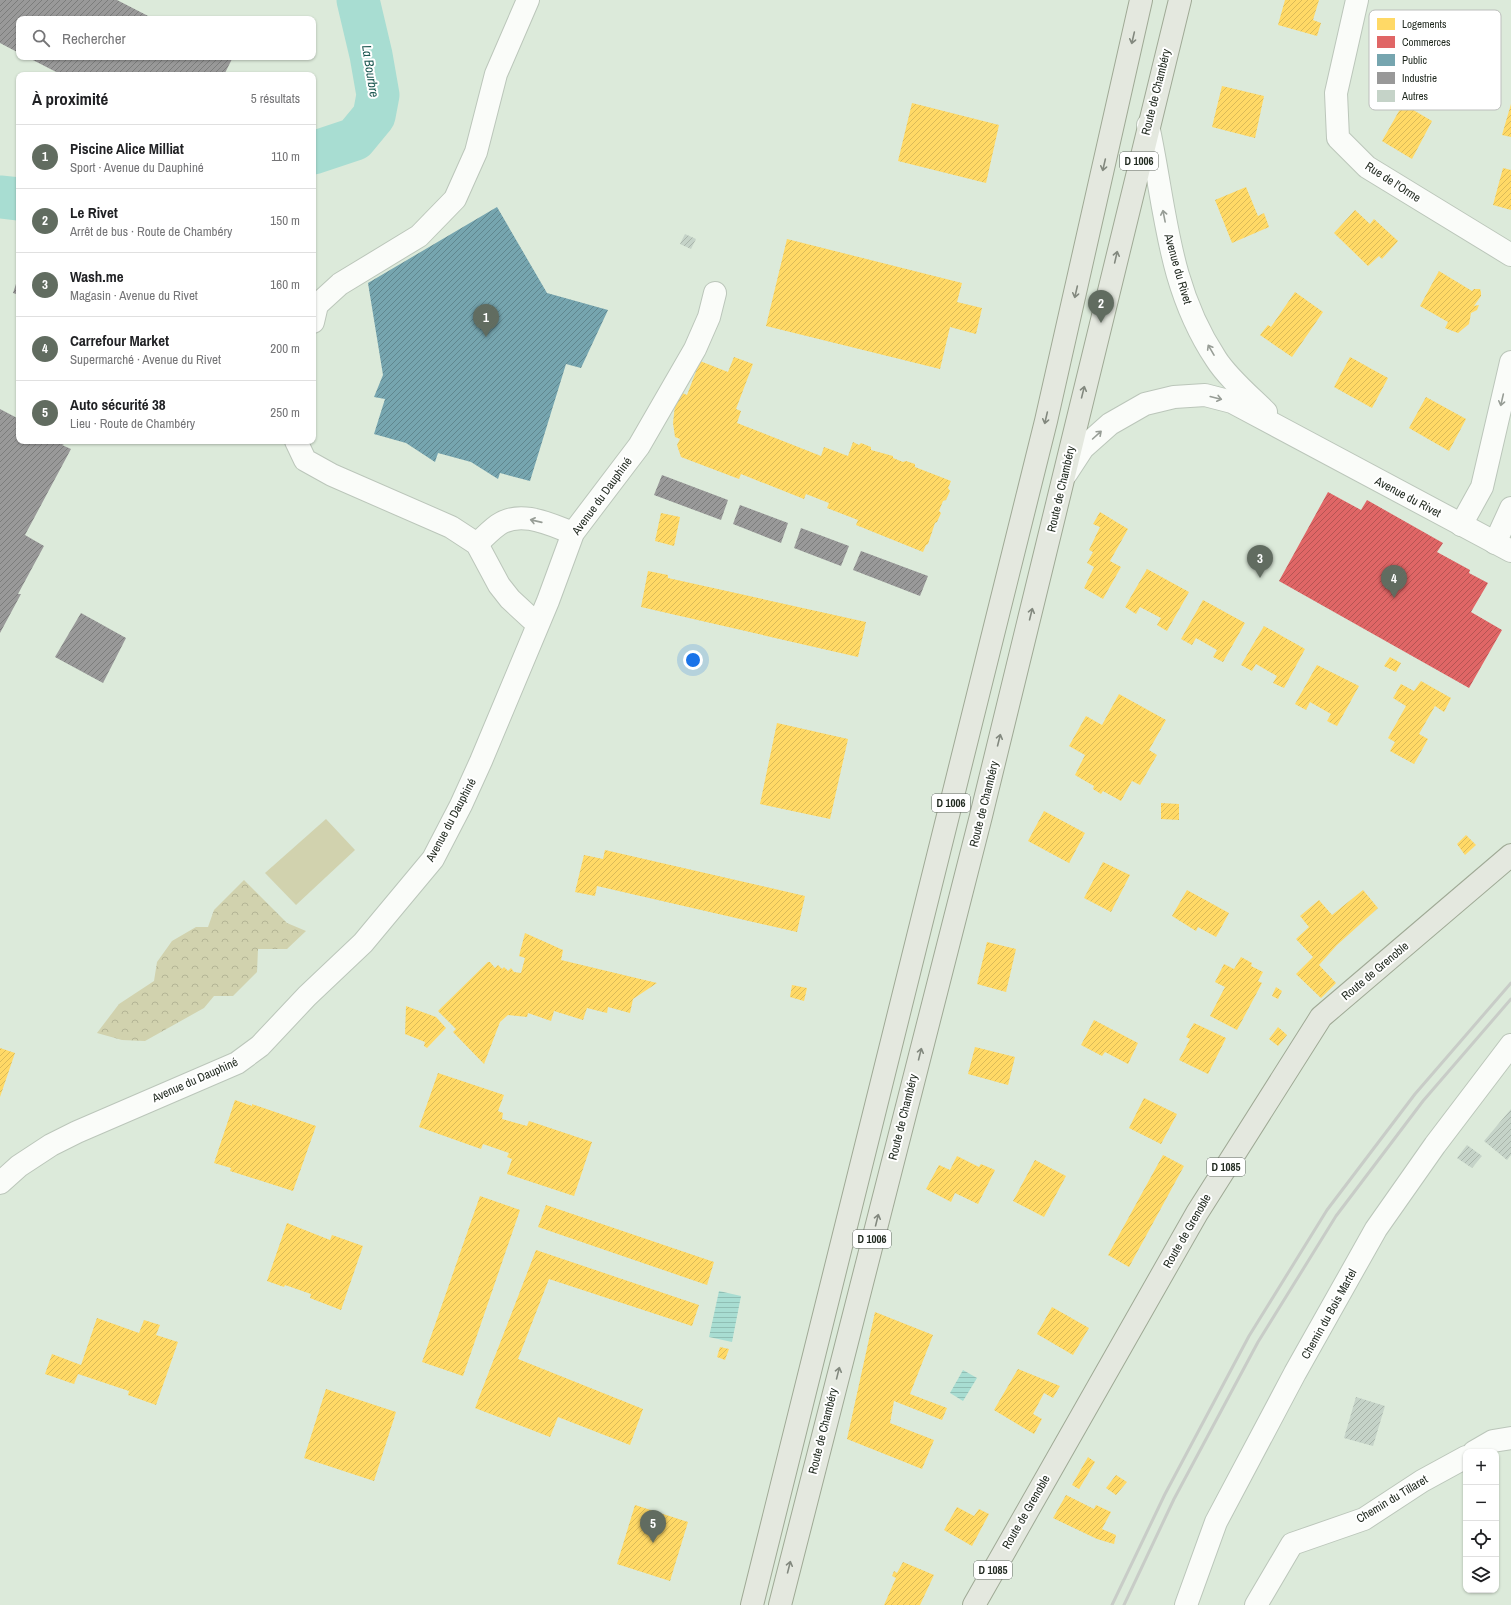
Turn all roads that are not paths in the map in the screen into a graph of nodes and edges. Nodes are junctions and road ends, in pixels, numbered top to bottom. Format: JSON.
{"nodes":[{"id":1,"x":528,"y":0,"type":"edge"},
{"id":2,"x":1141,"y":0,"type":"edge"},
{"id":3,"x":1180,"y":0,"type":"edge"},
{"id":4,"x":1357,"y":0,"type":"edge"},
{"id":5,"x":1148,"y":124,"type":"junction"},
{"id":6,"x":1511,"y":255,"type":"edge"},
{"id":7,"x":715,"y":293,"type":"dead end"},
{"id":8,"x":316,"y":309,"type":"edge"},
{"id":9,"x":1511,"y":362,"type":"edge"},
{"id":10,"x":1285,"y":429,"type":"junction"},
{"id":11,"x":297,"y":444,"type":"edge"},
{"id":12,"x":1064,"y":476,"type":"junction"},
{"id":13,"x":1511,"y":508,"type":"edge"},
{"id":14,"x":1461,"y":525,"type":"junction"},
{"id":15,"x":573,"y":533,"type":"junction"},
{"id":16,"x":477,"y":544,"type":"junction"},
{"id":17,"x":1503,"y":547,"type":"edge"},
{"id":18,"x":537,"y":624,"type":"junction"},
{"id":19,"x":1511,"y":855,"type":"edge"},
{"id":20,"x":1511,"y":1045,"type":"edge"},
{"id":21,"x":0,"y":1183,"type":"edge"},
{"id":22,"x":1511,"y":1438,"type":"edge"},
{"id":23,"x":1479,"y":1449,"type":"edge"},
{"id":24,"x":1463,"y":1459,"type":"edge"},
{"id":25,"x":752,"y":1605,"type":"edge"},
{"id":26,"x":780,"y":1605,"type":"edge"},
{"id":27,"x":974,"y":1605,"type":"edge"},
{"id":28,"x":1186,"y":1605,"type":"edge"},
{"id":29,"x":1256,"y":1605,"type":"edge"}],
"edges":[{"from":1,"to":8,"type":"street"},
{"from":2,"to":25,"type":"main road","number":"D 1006","one_way":true},
{"from":3,"to":5,"type":"main road","name":"Route de Chambéry","number":"D 1006"},
{"from":4,"to":6,"type":"street","name":"Rue de l'Orme"},
{"from":10,"to":5,"type":"street","name":"Avenue du Rivet","one_way":true},
{"from":12,"to":5,"type":"main road","name":"Route de Chambéry","number":"D 1006","one_way":true},
{"from":7,"to":15,"type":"street","name":"Avenue du Dauphiné"},
{"from":9,"to":14,"type":"street","one_way":true},
{"from":12,"to":10,"type":"street","name":"Avenue du Rivet","one_way":true},
{"from":10,"to":14,"type":"street","name":"Avenue du Rivet"},
{"from":11,"to":16,"type":"street"},
{"from":26,"to":12,"type":"main road","name":"Route de Chambéry","number":"D 1006","one_way":true},
{"from":13,"to":17,"type":"street"},
{"from":14,"to":17,"type":"street","name":"Avenue du Rivet"},
{"from":15,"to":16,"type":"street","one_way":true},
{"from":15,"to":18,"type":"street","name":"Avenue du Dauphiné"},
{"from":16,"to":18,"type":"street"},
{"from":18,"to":21,"type":"street","name":"Avenue du Dauphiné"},
{"from":19,"to":27,"type":"main road","name":"Route de Grenoble","number":"D 1085"},
{"from":20,"to":28,"type":"street","name":"Chemin du Bois Martel"},
{"from":22,"to":23,"type":"street"},
{"from":24,"to":29,"type":"street","name":"Chemin du Tillaret"}]}
